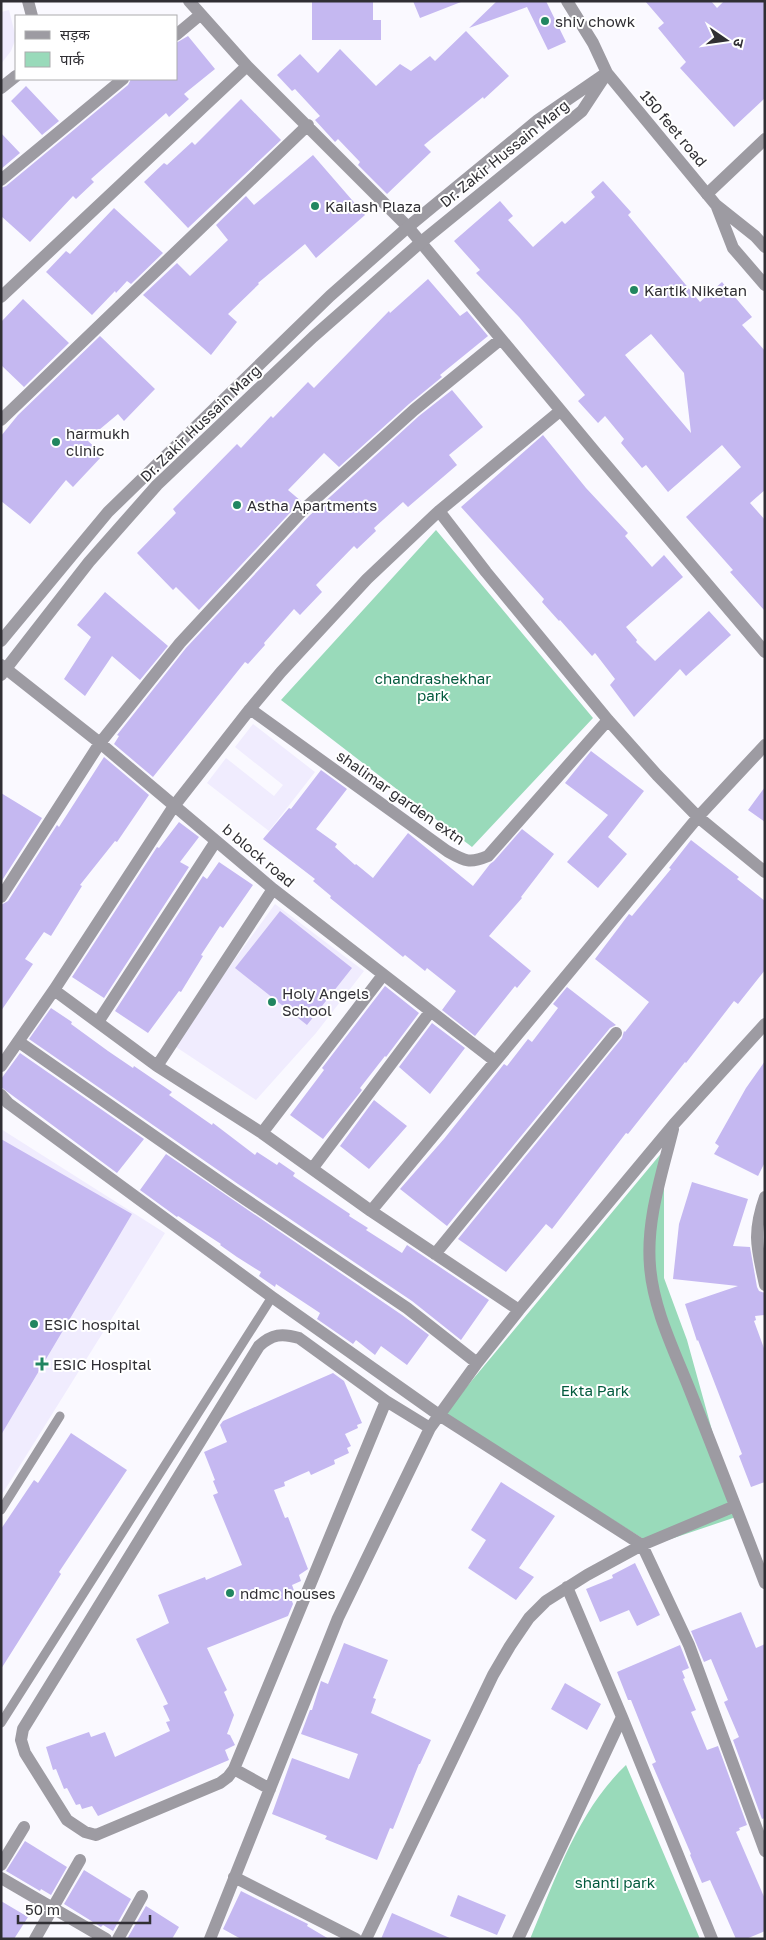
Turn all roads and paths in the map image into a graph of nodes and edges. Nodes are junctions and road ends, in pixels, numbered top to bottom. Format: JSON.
{"nodes":[{"id":1,"x":28,"y":1,"type":"edge"},
{"id":2,"x":567,"y":1,"type":"edge"},
{"id":3,"x":193,"y":6,"type":"edge"},
{"id":4,"x":32,"y":15,"type":"edge"},
{"id":5,"x":178,"y":32,"type":"edge"},
{"id":6,"x":248,"y":66,"type":"junction"},
{"id":7,"x":607,"y":73,"type":"junction"},
{"id":8,"x":15,"y":77,"type":"edge"},
{"id":9,"x":122,"y":80,"type":"edge"},
{"id":10,"x":1,"y":88,"type":"edge"},
{"id":11,"x":308,"y":125,"type":"junction"},
{"id":12,"x":765,"y":139,"type":"edge"},
{"id":13,"x":1,"y":180,"type":"edge"},
{"id":14,"x":708,"y":194,"type":"junction"},
{"id":15,"x":716,"y":204,"type":"junction"},
{"id":16,"x":408,"y":227,"type":"junction"},
{"id":17,"x":420,"y":243,"type":"junction"},
{"id":18,"x":765,"y":248,"type":"edge"},
{"id":19,"x":765,"y":285,"type":"edge"},
{"id":20,"x":1,"y":297,"type":"edge"},
{"id":21,"x":501,"y":340,"type":"junction"},
{"id":22,"x":560,"y":411,"type":"junction"},
{"id":23,"x":1,"y":420,"type":"edge"},
{"id":24,"x":439,"y":511,"type":"junction"},
{"id":25,"x":1,"y":642,"type":"edge"},
{"id":26,"x":765,"y":652,"type":"edge"},
{"id":27,"x":3,"y":670,"type":"edge"},
{"id":28,"x":250,"y":709,"type":"junction"},
{"id":29,"x":608,"y":720,"type":"junction"},
{"id":30,"x":100,"y":743,"type":"junction"},
{"id":31,"x":765,"y":745,"type":"edge"},
{"id":32,"x":174,"y":806,"type":"junction"},
{"id":33,"x":698,"y":817,"type":"junction"},
{"id":34,"x":216,"y":841,"type":"junction"},
{"id":35,"x":765,"y":872,"type":"edge"},
{"id":36,"x":273,"y":889,"type":"junction"},
{"id":37,"x":1,"y":897,"type":"edge"},
{"id":38,"x":383,"y":975,"type":"junction"},
{"id":39,"x":54,"y":990,"type":"junction"},
{"id":40,"x":430,"y":1012,"type":"junction"},
{"id":41,"x":98,"y":1022,"type":"junction"},
{"id":42,"x":765,"y":1024,"type":"edge"},
{"id":43,"x":616,"y":1033,"type":"dead end"},
{"id":44,"x":18,"y":1042,"type":"junction"},
{"id":45,"x":495,"y":1062,"type":"junction"},
{"id":46,"x":1,"y":1066,"type":"edge"},
{"id":47,"x":157,"y":1066,"type":"junction"},
{"id":48,"x":1,"y":1095,"type":"edge"},
{"id":49,"x":674,"y":1124,"type":"junction"},
{"id":50,"x":262,"y":1133,"type":"junction"},
{"id":51,"x":312,"y":1169,"type":"junction"},
{"id":52,"x":765,"y":1197,"type":"edge"},
{"id":53,"x":371,"y":1211,"type":"junction"},
{"id":54,"x":435,"y":1254,"type":"junction"},
{"id":55,"x":765,"y":1285,"type":"edge"},
{"id":56,"x":272,"y":1298,"type":"junction"},
{"id":57,"x":519,"y":1310,"type":"junction"},
{"id":58,"x":477,"y":1363,"type":"junction"},
{"id":59,"x":386,"y":1401,"type":"junction"},
{"id":60,"x":438,"y":1415,"type":"junction"},
{"id":61,"x":60,"y":1416,"type":"dead end"},
{"id":62,"x":430,"y":1428,"type":"junction"},
{"id":63,"x":735,"y":1506,"type":"junction"},
{"id":64,"x":1,"y":1510,"type":"edge"},
{"id":65,"x":642,"y":1545,"type":"junction"},
{"id":66,"x":765,"y":1582,"type":"edge"},
{"id":67,"x":567,"y":1587,"type":"junction"},
{"id":68,"x":622,"y":1717,"type":"junction"},
{"id":69,"x":1,"y":1723,"type":"edge"},
{"id":70,"x":234,"y":1769,"type":"junction"},
{"id":71,"x":270,"y":1789,"type":"junction"},
{"id":72,"x":24,"y":1827,"type":"dead end"},
{"id":73,"x":765,"y":1851,"type":"edge"},
{"id":74,"x":80,"y":1860,"type":"dead end"},
{"id":75,"x":1,"y":1865,"type":"edge"},
{"id":76,"x":234,"y":1877,"type":"junction"},
{"id":77,"x":1,"y":1878,"type":"edge"},
{"id":78,"x":142,"y":1896,"type":"dead end"},
{"id":79,"x":53,"y":1908,"type":"junction"},
{"id":80,"x":35,"y":1939,"type":"edge"},
{"id":81,"x":106,"y":1939,"type":"edge"},
{"id":82,"x":118,"y":1939,"type":"edge"},
{"id":83,"x":210,"y":1939,"type":"edge"},
{"id":84,"x":356,"y":1939,"type":"edge"},
{"id":85,"x":366,"y":1939,"type":"edge"},
{"id":86,"x":518,"y":1939,"type":"edge"},
{"id":87,"x":712,"y":1939,"type":"edge"}],
"edges":[{"from":1,"to":4,"type":"street"},
{"from":2,"to":7,"type":"street","name":"150 feet road"},
{"from":3,"to":5,"type":"street"},
{"from":3,"to":6,"type":"street"},
{"from":6,"to":11,"type":"street"},
{"from":6,"to":20,"type":"street"},
{"from":7,"to":14,"type":"street","name":"150 feet road"},
{"from":7,"to":16,"type":"street","name":"Dr. Zakir Hussain Marg"},
{"from":7,"to":17,"type":"street","name":"Dr. Zakir Hussain Marg"},
{"from":8,"to":10,"type":"street"},
{"from":9,"to":13,"type":"street"},
{"from":11,"to":16,"type":"street"},
{"from":11,"to":23,"type":"street"},
{"from":12,"to":14,"type":"street"},
{"from":14,"to":15,"type":"street","name":"150 feet road"},
{"from":15,"to":18,"type":"street","name":"150 feet road"},
{"from":15,"to":19,"type":"street","name":"150 feet road"},
{"from":16,"to":17,"type":"street"},
{"from":16,"to":25,"type":"street","name":"Dr. Zakir Hussain Marg"},
{"from":17,"to":21,"type":"street"},
{"from":17,"to":27,"type":"street","name":"Dr. Zakir Hussain Marg"},
{"from":21,"to":22,"type":"street"},
{"from":21,"to":30,"type":"street"},
{"from":22,"to":24,"type":"street"},
{"from":22,"to":26,"type":"street"},
{"from":24,"to":28,"type":"street"},
{"from":24,"to":29,"type":"street"},
{"from":27,"to":30,"type":"street","name":"b block road"},
{"from":28,"to":29,"type":"street","name":"shalimar garden extn"},
{"from":28,"to":32,"type":"street"},
{"from":29,"to":33,"type":"street"},
{"from":30,"to":32,"type":"street","name":"b block road"},
{"from":30,"to":37,"type":"street"},
{"from":31,"to":33,"type":"street"},
{"from":32,"to":34,"type":"street","name":"b block road"},
{"from":32,"to":39,"type":"street"},
{"from":33,"to":35,"type":"street"},
{"from":33,"to":45,"type":"street"},
{"from":34,"to":36,"type":"street","name":"b block road"},
{"from":34,"to":41,"type":"street"},
{"from":36,"to":38,"type":"street","name":"b block road"},
{"from":36,"to":47,"type":"street"},
{"from":38,"to":40,"type":"street","name":"b block road"},
{"from":38,"to":50,"type":"street"},
{"from":39,"to":41,"type":"street"},
{"from":39,"to":44,"type":"street"},
{"from":40,"to":45,"type":"street","name":"b block road"},
{"from":40,"to":51,"type":"street"},
{"from":41,"to":47,"type":"street"},
{"from":42,"to":49,"type":"street"},
{"from":43,"to":54,"type":"street"},
{"from":44,"to":46,"type":"street"},
{"from":44,"to":58,"type":"street"},
{"from":45,"to":53,"type":"street"},
{"from":47,"to":50,"type":"street"},
{"from":48,"to":56,"type":"street"},
{"from":49,"to":57,"type":"street"},
{"from":49,"to":63,"type":"street"},
{"from":50,"to":51,"type":"street"},
{"from":51,"to":53,"type":"street"},
{"from":52,"to":55,"type":"street"},
{"from":53,"to":54,"type":"street"},
{"from":54,"to":57,"type":"street"},
{"from":56,"to":60,"type":"street"},
{"from":56,"to":69,"type":"lane"},
{"from":57,"to":58,"type":"street"},
{"from":58,"to":60,"type":"street"},
{"from":59,"to":62,"type":"street"},
{"from":59,"to":70,"type":"street"},
{"from":59,"to":70,"type":"street"},
{"from":60,"to":62,"type":"street"},
{"from":60,"to":65,"type":"street"},
{"from":61,"to":64,"type":"lane"},
{"from":62,"to":71,"type":"street"},
{"from":63,"to":65,"type":"street"},
{"from":63,"to":66,"type":"street"},
{"from":65,"to":67,"type":"street"},
{"from":65,"to":73,"type":"street"},
{"from":67,"to":68,"type":"street"},
{"from":67,"to":85,"type":"street"},
{"from":68,"to":86,"type":"street"},
{"from":68,"to":87,"type":"street"},
{"from":70,"to":71,"type":"street"},
{"from":71,"to":76,"type":"street"},
{"from":72,"to":75,"type":"street"},
{"from":74,"to":79,"type":"street"},
{"from":76,"to":83,"type":"street"},
{"from":76,"to":84,"type":"street"},
{"from":77,"to":79,"type":"street"},
{"from":78,"to":82,"type":"street"},
{"from":79,"to":80,"type":"street"},
{"from":79,"to":81,"type":"street"}]}
